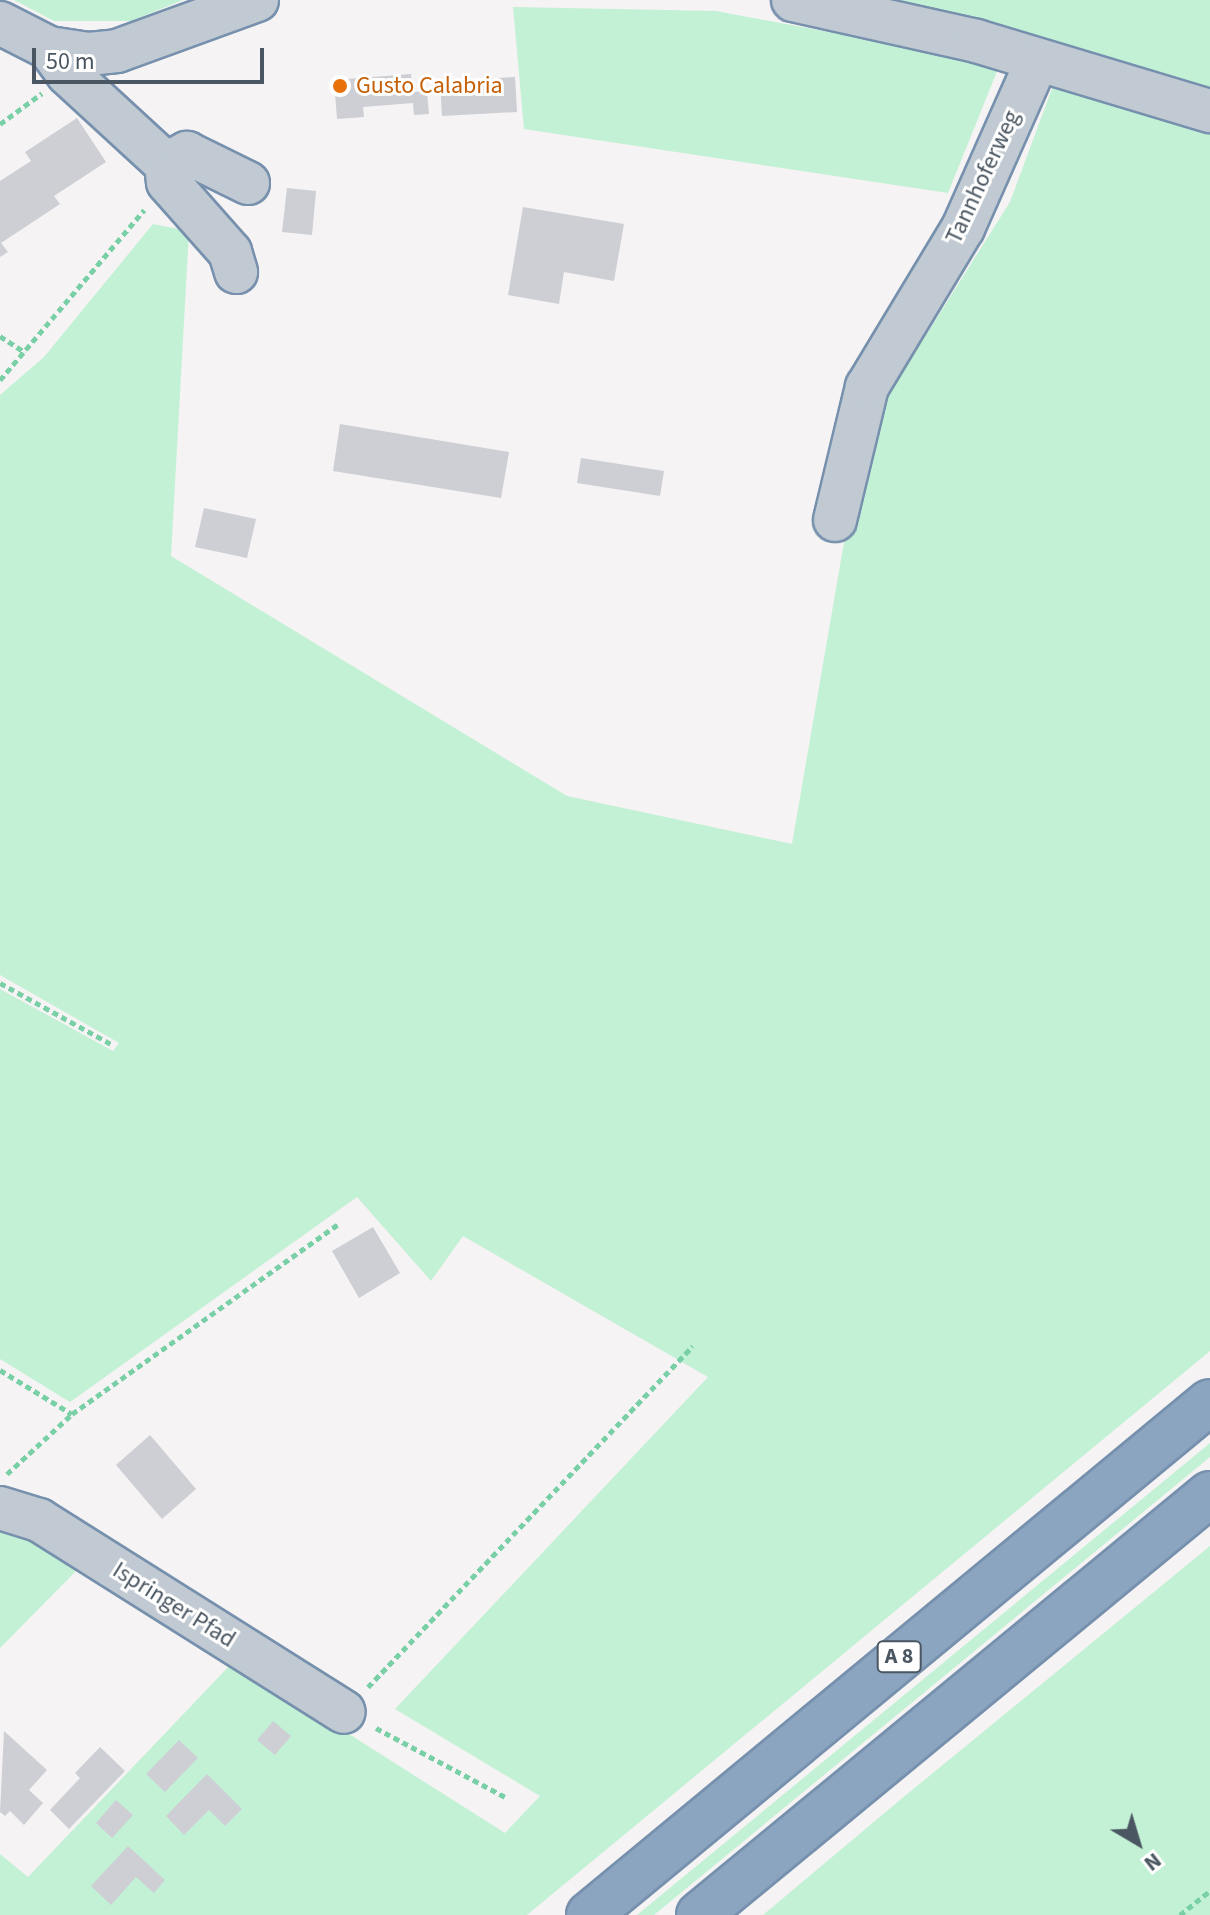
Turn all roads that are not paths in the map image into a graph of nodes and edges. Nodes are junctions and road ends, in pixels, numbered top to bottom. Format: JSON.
{"nodes":[{"id":1,"x":257,"y":0,"type":"edge"},
{"id":2,"x":793,"y":0,"type":"edge"},
{"id":3,"x":0,"y":23,"type":"edge"},
{"id":4,"x":59,"y":61,"type":"junction"},
{"id":5,"x":1037,"y":61,"type":"junction"},
{"id":6,"x":1210,"y":111,"type":"edge"},
{"id":7,"x":167,"y":173,"type":"junction"},
{"id":8,"x":248,"y":183,"type":"dead end"},
{"id":9,"x":236,"y":272,"type":"dead end"},
{"id":10,"x":835,"y":520,"type":"dead end"},
{"id":11,"x":1210,"y":1402,"type":"edge"},
{"id":12,"x":1210,"y":1494,"type":"edge"},
{"id":13,"x":0,"y":1508,"type":"edge"},
{"id":14,"x":344,"y":1712,"type":"road end"},
{"id":15,"x":589,"y":1915,"type":"edge"},
{"id":16,"x":699,"y":1915,"type":"edge"}],
"edges":[{"from":1,"to":4,"type":"street"},
{"from":2,"to":5,"type":"street"},
{"from":3,"to":4,"type":"street"},
{"from":4,"to":7,"type":"street"},
{"from":5,"to":6,"type":"street"},
{"from":5,"to":10,"type":"street","name":"Tannhoferweg"},
{"from":7,"to":8,"type":"street"},
{"from":7,"to":9,"type":"street"},
{"from":11,"to":15,"type":"highway","number":"A 8"},
{"from":12,"to":16,"type":"highway"},
{"from":13,"to":14,"type":"street","name":"Ispringer Pfad"}]}
